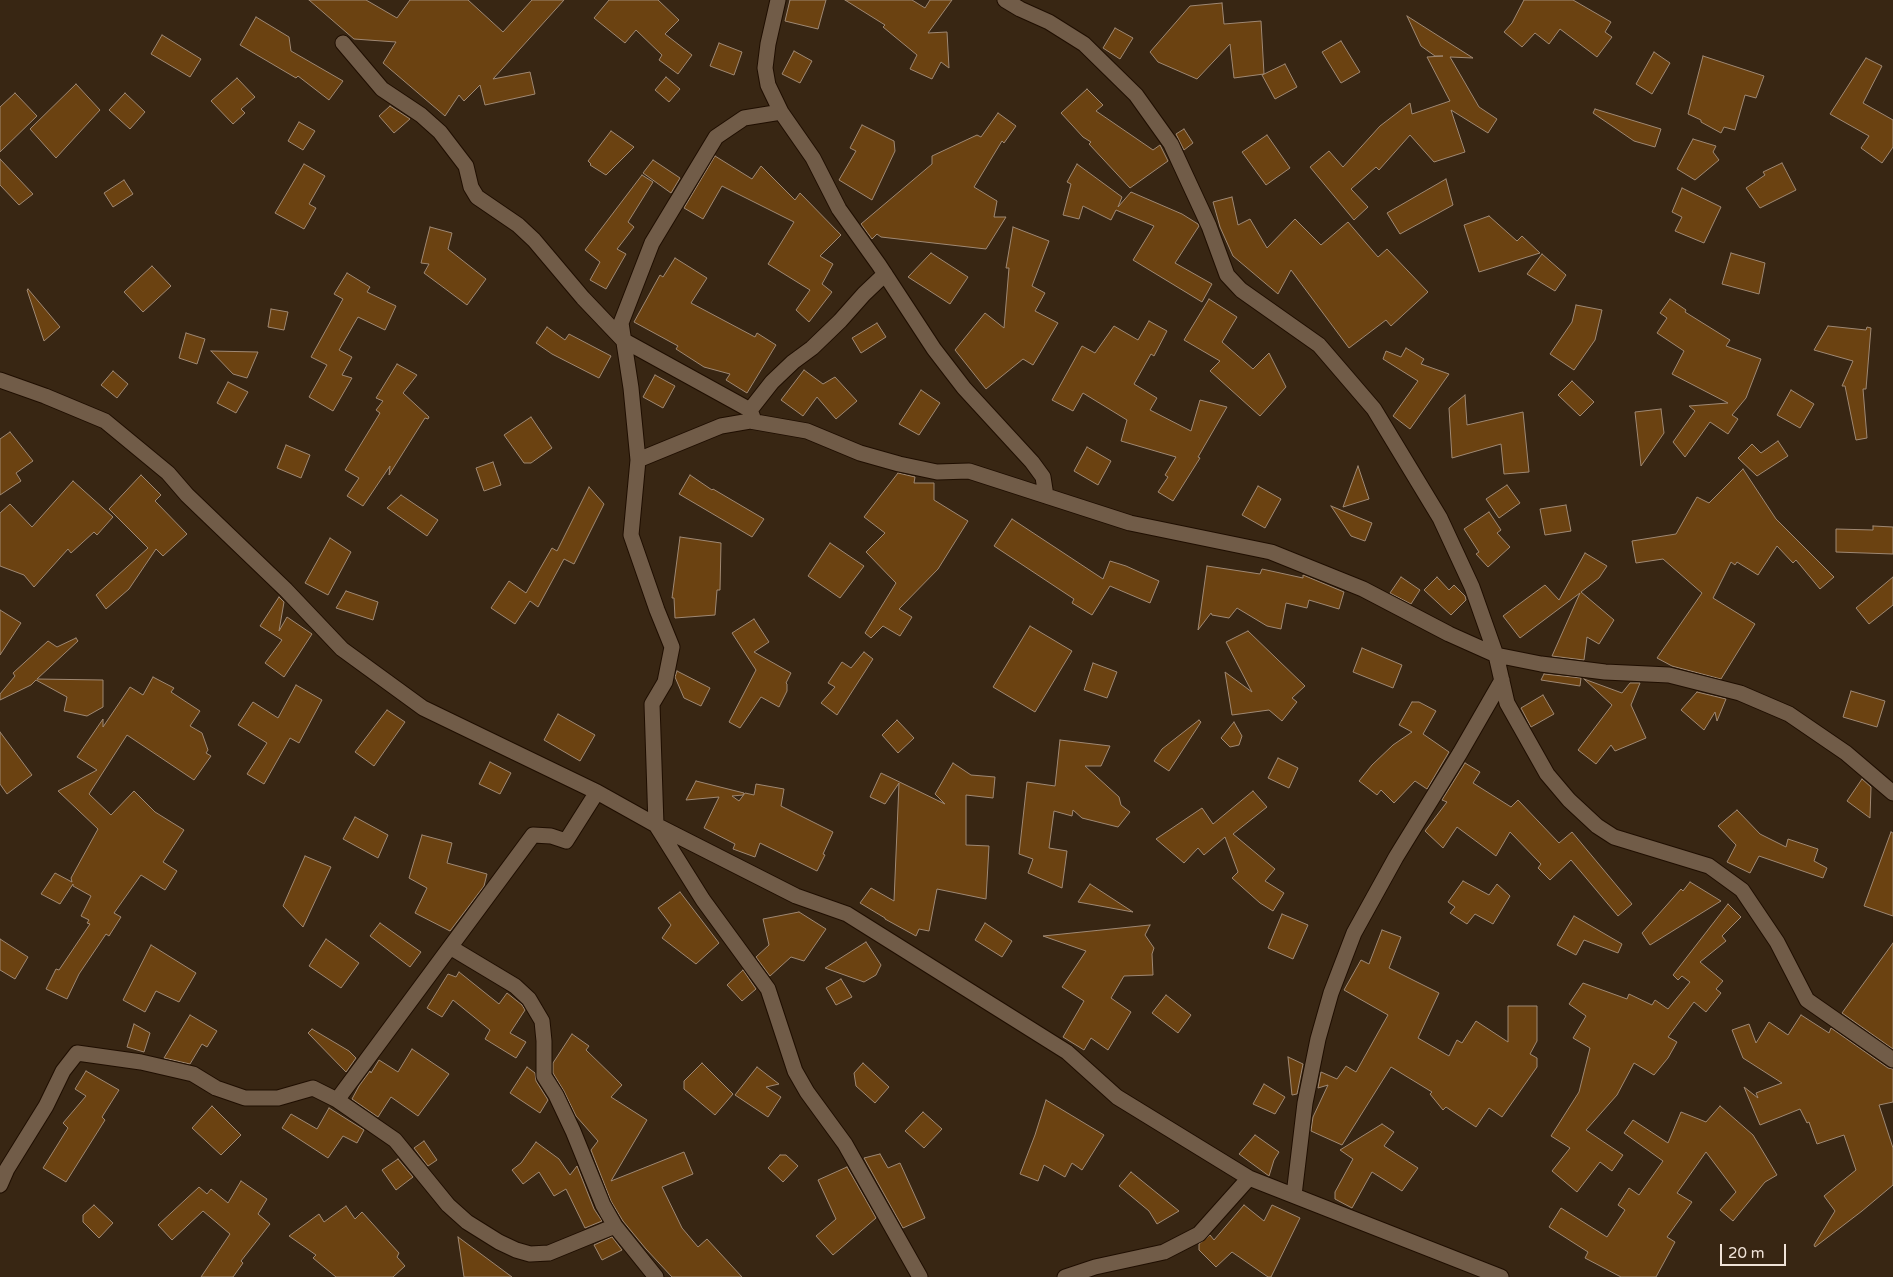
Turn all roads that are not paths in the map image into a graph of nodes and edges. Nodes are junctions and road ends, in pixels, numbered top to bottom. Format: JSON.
{"nodes":[{"id":1,"x":778,"y":0,"type":"edge"},
{"id":2,"x":1005,"y":0,"type":"edge"},
{"id":3,"x":343,"y":43,"type":"dead end"},
{"id":4,"x":781,"y":112,"type":"junction"},
{"id":5,"x":885,"y":274,"type":"junction"},
{"id":6,"x":624,"y":340,"type":"junction"},
{"id":7,"x":0,"y":380,"type":"edge"},
{"id":8,"x":752,"y":416,"type":"junction"},
{"id":9,"x":638,"y":460,"type":"junction"},
{"id":10,"x":1046,"y":496,"type":"junction"},
{"id":11,"x":1496,"y":655,"type":"junction"},
{"id":12,"x":1502,"y":680,"type":"junction"},
{"id":13,"x":597,"y":792,"type":"junction"},
{"id":14,"x":1893,"y":793,"type":"edge"},
{"id":15,"x":656,"y":825,"type":"junction"},
{"id":16,"x":450,"y":947,"type":"junction"},
{"id":17,"x":1893,"y":1060,"type":"edge"},
{"id":18,"x":338,"y":1100,"type":"junction"},
{"id":19,"x":1249,"y":1178,"type":"junction"},
{"id":20,"x":0,"y":1185,"type":"edge"},
{"id":21,"x":1294,"y":1195,"type":"junction"},
{"id":22,"x":615,"y":1226,"type":"junction"},
{"id":23,"x":656,"y":1277,"type":"edge"},
{"id":24,"x":920,"y":1277,"type":"edge"},
{"id":25,"x":1065,"y":1277,"type":"edge"},
{"id":26,"x":1501,"y":1277,"type":"edge"}],
"edges":[{"from":1,"to":4,"type":"street"},
{"from":2,"to":11,"type":"street"},
{"from":3,"to":6,"type":"street"},
{"from":4,"to":5,"type":"street"},
{"from":4,"to":6,"type":"street"},
{"from":5,"to":8,"type":"street"},
{"from":5,"to":10,"type":"street"},
{"from":6,"to":8,"type":"street"},
{"from":6,"to":9,"type":"street"},
{"from":7,"to":13,"type":"street"},
{"from":8,"to":9,"type":"street"},
{"from":8,"to":10,"type":"street"},
{"from":9,"to":15,"type":"street"},
{"from":10,"to":11,"type":"street"},
{"from":11,"to":12,"type":"street"},
{"from":11,"to":14,"type":"street"},
{"from":12,"to":17,"type":"street"},
{"from":12,"to":21,"type":"street"},
{"from":13,"to":15,"type":"street"},
{"from":13,"to":16,"type":"street"},
{"from":15,"to":19,"type":"street"},
{"from":15,"to":24,"type":"street"},
{"from":16,"to":18,"type":"street"},
{"from":16,"to":22,"type":"street"},
{"from":18,"to":20,"type":"street"},
{"from":18,"to":22,"type":"street"},
{"from":19,"to":21,"type":"street"},
{"from":19,"to":25,"type":"street"},
{"from":21,"to":26,"type":"street"},
{"from":22,"to":23,"type":"street"}]}
